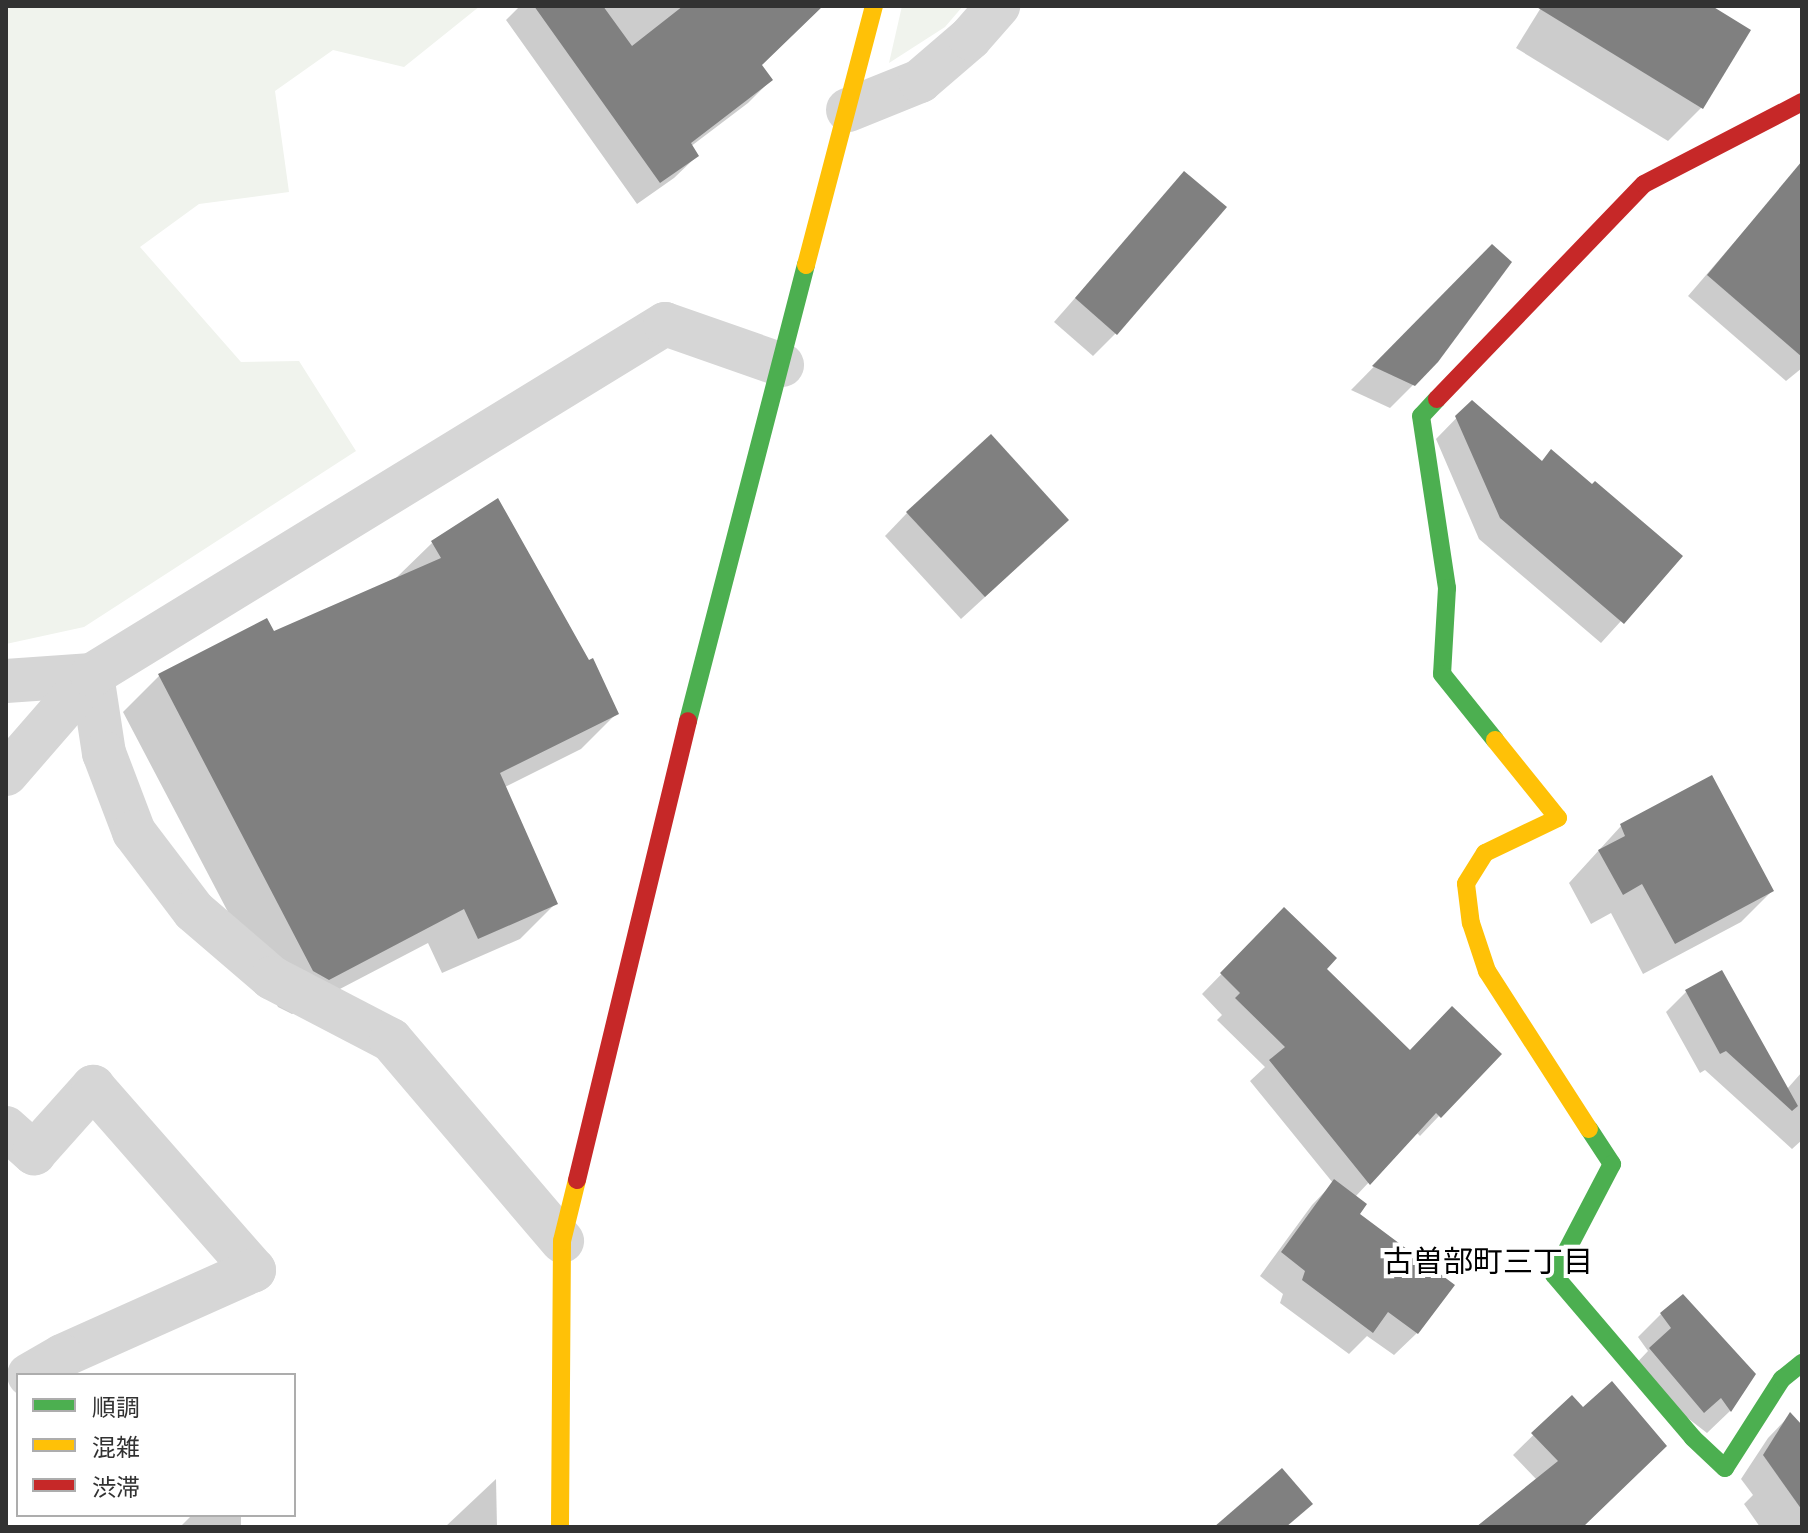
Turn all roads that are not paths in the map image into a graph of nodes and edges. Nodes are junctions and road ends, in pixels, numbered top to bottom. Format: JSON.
{"nodes":[{"id":1,"x":874,"y":6,"type":"edge"},
{"id":2,"x":998,"y":6,"type":"edge"},
{"id":3,"x":1802,"y":102,"type":"edge"},
{"id":4,"x":848,"y":110,"type":"junction"},
{"id":5,"x":782,"y":365,"type":"junction"},
{"id":6,"x":92,"y":675,"type":"junction"},
{"id":7,"x":6,"y":681,"type":"edge"},
{"id":8,"x":6,"y":774,"type":"edge"},
{"id":9,"x":6,"y":1128,"type":"edge"},
{"id":10,"x":562,"y":1241,"type":"junction"},
{"id":11,"x":1802,"y":1363,"type":"edge"},
{"id":12,"x":30,"y":1373,"type":"edge"},
{"id":13,"x":560,"y":1527,"type":"edge"}],
"edges":[{"from":1,"to":4,"type":"street"},
{"from":2,"to":4,"type":"street"},
{"from":3,"to":11,"type":"street"},
{"from":4,"to":5,"type":"street"},
{"from":5,"to":6,"type":"street"},
{"from":5,"to":10,"type":"street"},
{"from":6,"to":7,"type":"street"},
{"from":6,"to":8,"type":"street"},
{"from":6,"to":10,"type":"street"},
{"from":9,"to":12,"type":"street"},
{"from":10,"to":13,"type":"street"}]}
